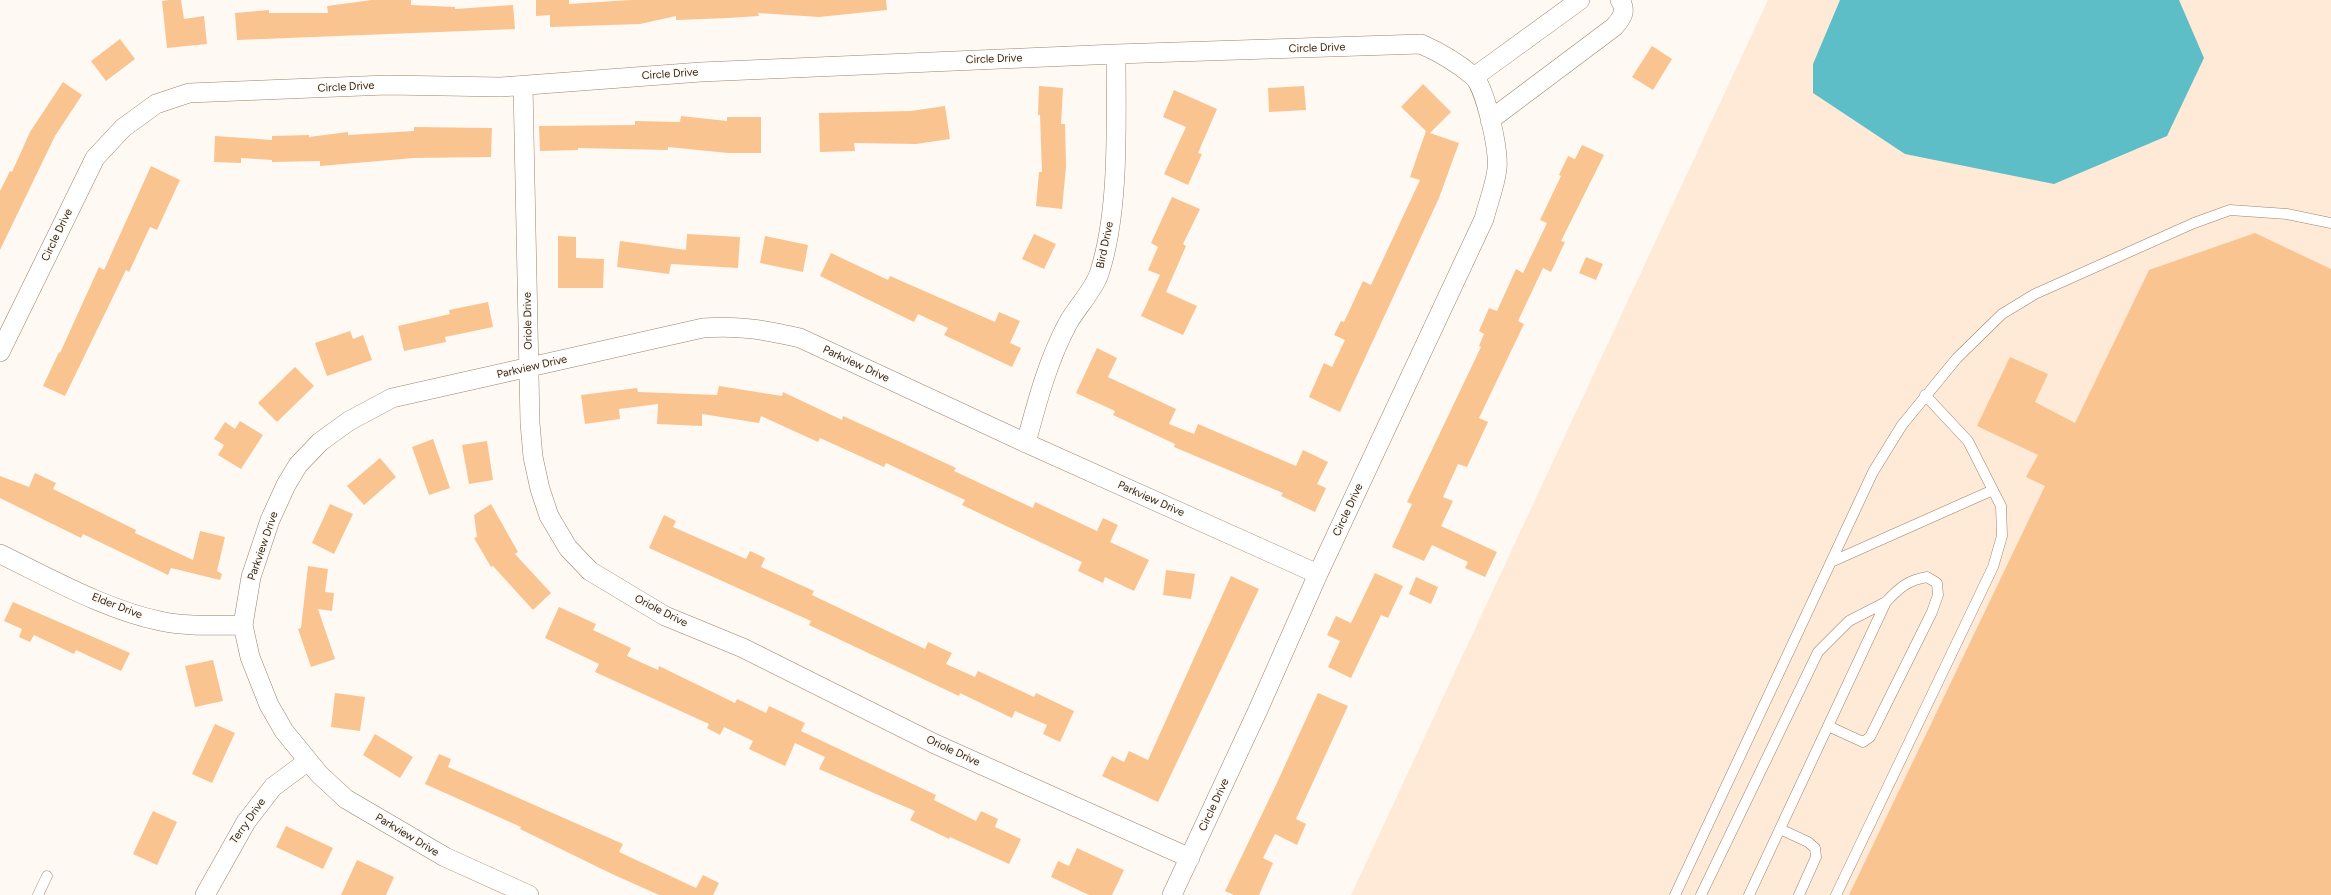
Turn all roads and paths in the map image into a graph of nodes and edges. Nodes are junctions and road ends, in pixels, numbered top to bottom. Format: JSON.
{"nodes":[{"id":1,"x":1580,"y":0,"type":"edge"},
{"id":2,"x":1620,"y":0,"type":"edge"},
{"id":3,"x":1116,"y":54,"type":"junction"},
{"id":4,"x":1474,"y":77,"type":"junction"},
{"id":5,"x":523,"y":86,"type":"junction"},
{"id":6,"x":1490,"y":120,"type":"junction"},
{"id":7,"x":2331,"y":223,"type":"edge"},
{"id":8,"x":0,"y":352,"type":"edge"},
{"id":9,"x":529,"y":367,"type":"junction"},
{"id":10,"x":1925,"y":395,"type":"junction"},
{"id":11,"x":1026,"y":443,"type":"junction"},
{"id":12,"x":1993,"y":490,"type":"junction"},
{"id":13,"x":0,"y":554,"type":"edge"},
{"id":14,"x":1831,"y":562,"type":"junction"},
{"id":15,"x":1318,"y":574,"type":"junction"},
{"id":16,"x":1886,"y":602,"type":"junction"},
{"id":17,"x":243,"y":625,"type":"junction"},
{"id":18,"x":1828,"y":726,"type":"junction"},
{"id":19,"x":308,"y":761,"type":"junction"},
{"id":20,"x":1780,"y":829,"type":"junction"},
{"id":21,"x":1190,"y":858,"type":"junction"},
{"id":22,"x":47,"y":876,"type":"dead end"},
{"id":23,"x":38,"y":895,"type":"edge"},
{"id":24,"x":204,"y":895,"type":"edge"},
{"id":25,"x":529,"y":895,"type":"edge"},
{"id":26,"x":1172,"y":895,"type":"edge"},
{"id":27,"x":1675,"y":895,"type":"edge"},
{"id":28,"x":1701,"y":895,"type":"edge"},
{"id":29,"x":1749,"y":895,"type":"edge"},
{"id":30,"x":1799,"y":895,"type":"edge"},
{"id":31,"x":1836,"y":895,"type":"edge"}],
"edges":[{"from":1,"to":4,"type":"street"},
{"from":2,"to":6,"type":"street"},
{"from":3,"to":4,"type":"street","name":"Circle Drive"},
{"from":3,"to":5,"type":"street","name":"Circle Drive"},
{"from":3,"to":11,"type":"street","name":"Bird Drive"},
{"from":4,"to":6,"type":"street","name":"Circle Drive"},
{"from":5,"to":8,"type":"street","name":"Circle Drive"},
{"from":5,"to":9,"type":"street","name":"Oriole Drive"},
{"from":6,"to":15,"type":"street","name":"Circle Drive"},
{"from":7,"to":10,"type":"lane"},
{"from":9,"to":11,"type":"street","name":"Parkview Drive"},
{"from":9,"to":17,"type":"street","name":"Parkview Drive"},
{"from":9,"to":21,"type":"street","name":"Oriole Drive"},
{"from":10,"to":12,"type":"lane"},
{"from":10,"to":14,"type":"lane"},
{"from":11,"to":15,"type":"street","name":"Parkview Drive"},
{"from":12,"to":14,"type":"lane"},
{"from":12,"to":31,"type":"lane"},
{"from":13,"to":17,"type":"street","name":"Elder Drive"},
{"from":14,"to":27,"type":"lane"},
{"from":15,"to":21,"type":"street","name":"Circle Drive"},
{"from":16,"to":18,"type":"lane"},
{"from":16,"to":18,"type":"lane"},
{"from":16,"to":28,"type":"lane"},
{"from":17,"to":19,"type":"street","name":"Parkview Drive"},
{"from":18,"to":20,"type":"lane"},
{"from":19,"to":24,"type":"street","name":"Terry Drive"},
{"from":19,"to":25,"type":"street","name":"Parkview Drive"},
{"from":20,"to":29,"type":"lane"},
{"from":20,"to":30,"type":"lane"},
{"from":21,"to":26,"type":"street","name":"Circle Drive"},
{"from":22,"to":23,"type":"lane"}]}
